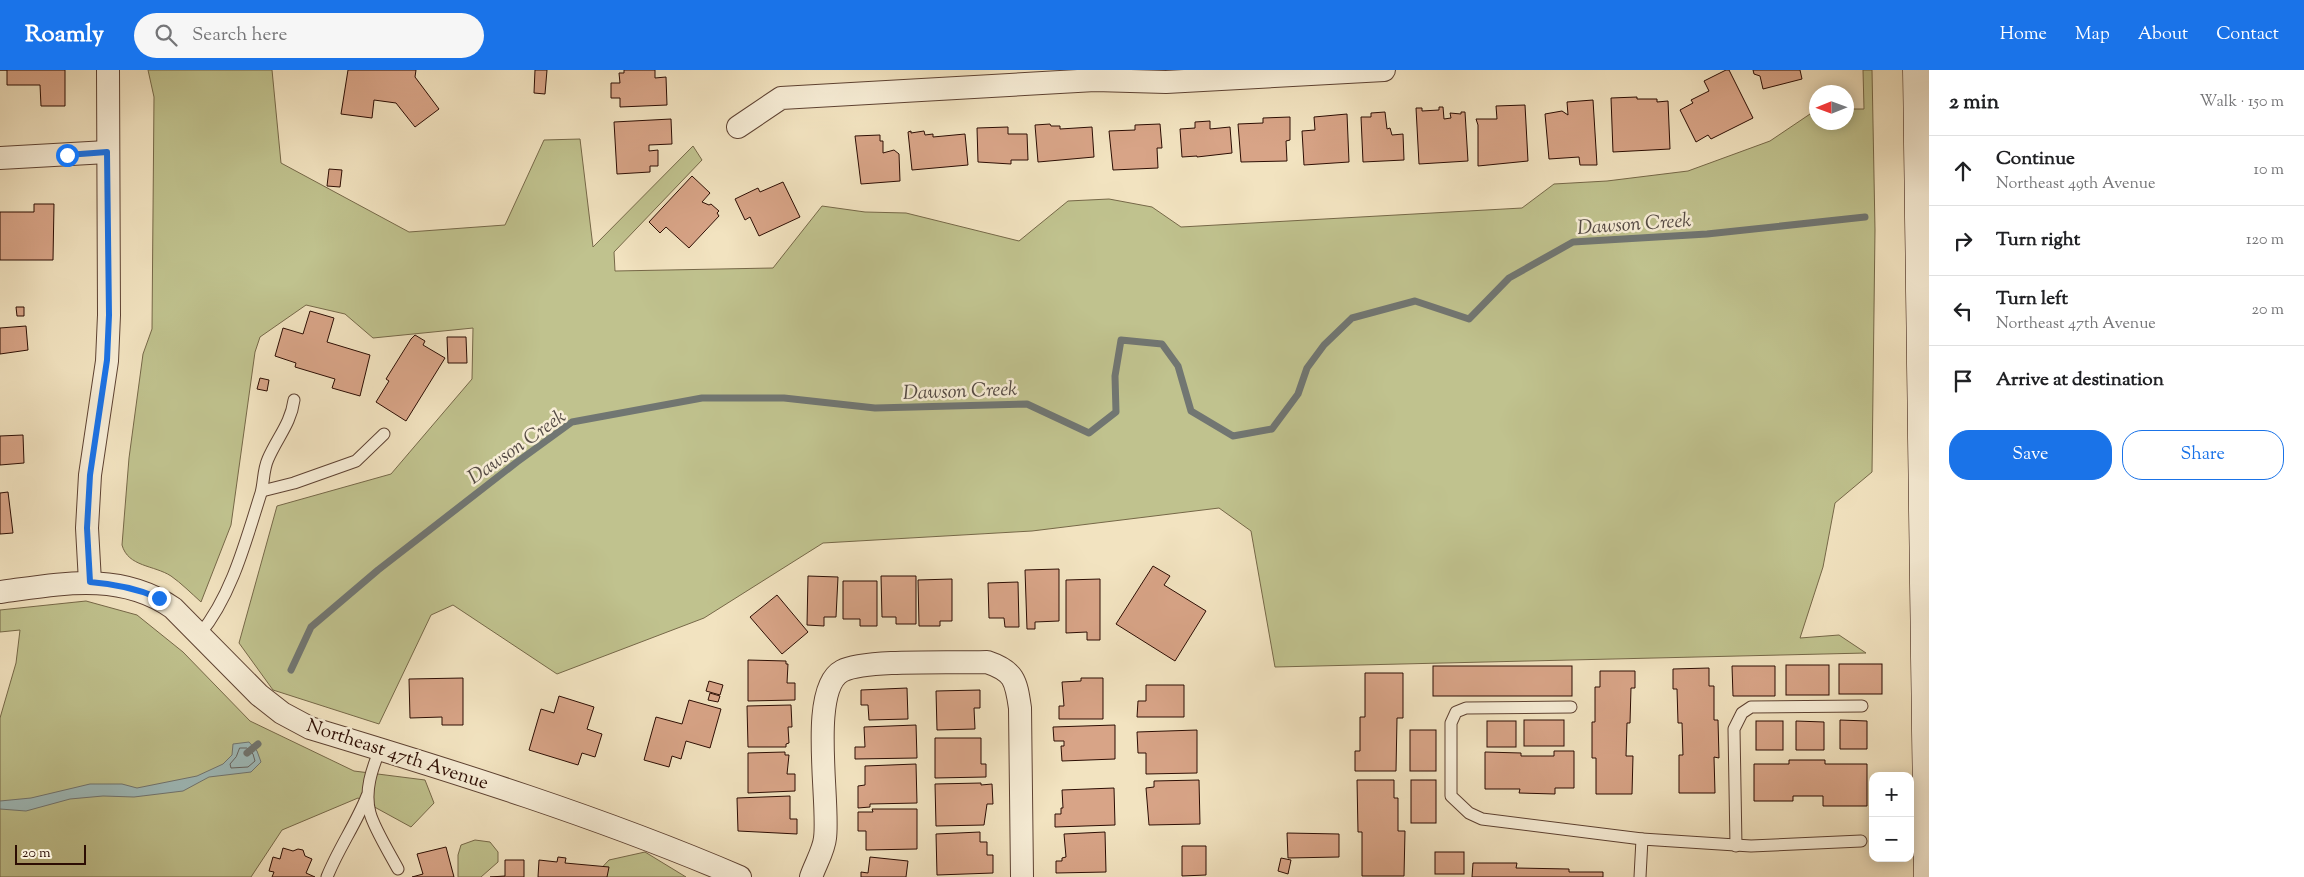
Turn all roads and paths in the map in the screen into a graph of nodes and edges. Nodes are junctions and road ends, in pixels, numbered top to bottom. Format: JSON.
{"nodes":[{"id":1,"x":108,"y":70,"type":"edge"},
{"id":2,"x":1384,"y":70,"type":"edge"},
{"id":3,"x":1917,"y":70,"type":"edge"},
{"id":4,"x":1300,"y":72,"type":"edge"},
{"id":5,"x":738,"y":126,"type":"dead end"},
{"id":6,"x":107,"y":152,"type":"junction"},
{"id":7,"x":0,"y":158,"type":"edge"},
{"id":8,"x":294,"y":400,"type":"dead end"},
{"id":9,"x":384,"y":434,"type":"dead end"},
{"id":10,"x":262,"y":491,"type":"junction"},
{"id":11,"x":90,"y":582,"type":"junction"},
{"id":12,"x":0,"y":592,"type":"edge"},
{"id":13,"x":200,"y":634,"type":"junction"},
{"id":14,"x":1862,"y":706,"type":"dead end"},
{"id":15,"x":1571,"y":707,"type":"dead end"},
{"id":16,"x":380,"y":749,"type":"junction"},
{"id":17,"x":368,"y":792,"type":"junction"},
{"id":18,"x":1642,"y":839,"type":"junction"},
{"id":19,"x":1860,"y":841,"type":"dead end"},
{"id":20,"x":1736,"y":846,"type":"junction"},
{"id":21,"x":398,"y":869,"type":"dead end"},
{"id":22,"x":327,"y":877,"type":"edge"},
{"id":23,"x":740,"y":877,"type":"edge"},
{"id":24,"x":811,"y":877,"type":"edge"},
{"id":25,"x":1022,"y":877,"type":"edge"},
{"id":26,"x":1640,"y":877,"type":"edge"},
{"id":27,"x":1928,"y":877,"type":"edge"}],
"edges":[{"from":1,"to":6,"type":"street"},
{"from":2,"to":4,"type":"street"},
{"from":3,"to":27,"type":"main road"},
{"from":4,"to":5,"type":"street"},
{"from":6,"to":7,"type":"street"},
{"from":6,"to":11,"type":"street"},
{"from":8,"to":10,"type":"lane"},
{"from":9,"to":10,"type":"lane"},
{"from":10,"to":13,"type":"lane"},
{"from":11,"to":12,"type":"street","name":"Northeast 47th Avenue"},
{"from":11,"to":13,"type":"street","name":"Northeast 47th Avenue"},
{"from":13,"to":16,"type":"street","name":"Northeast 47th Avenue"},
{"from":14,"to":20,"type":"lane"},
{"from":15,"to":18,"type":"lane"},
{"from":16,"to":17,"type":"lane"},
{"from":16,"to":23,"type":"street","name":"Northeast 47th Avenue"},
{"from":17,"to":21,"type":"lane"},
{"from":17,"to":22,"type":"lane"},
{"from":18,"to":20,"type":"lane"},
{"from":18,"to":26,"type":"lane"},
{"from":19,"to":20,"type":"lane"},
{"from":24,"to":25,"type":"street"}]}
